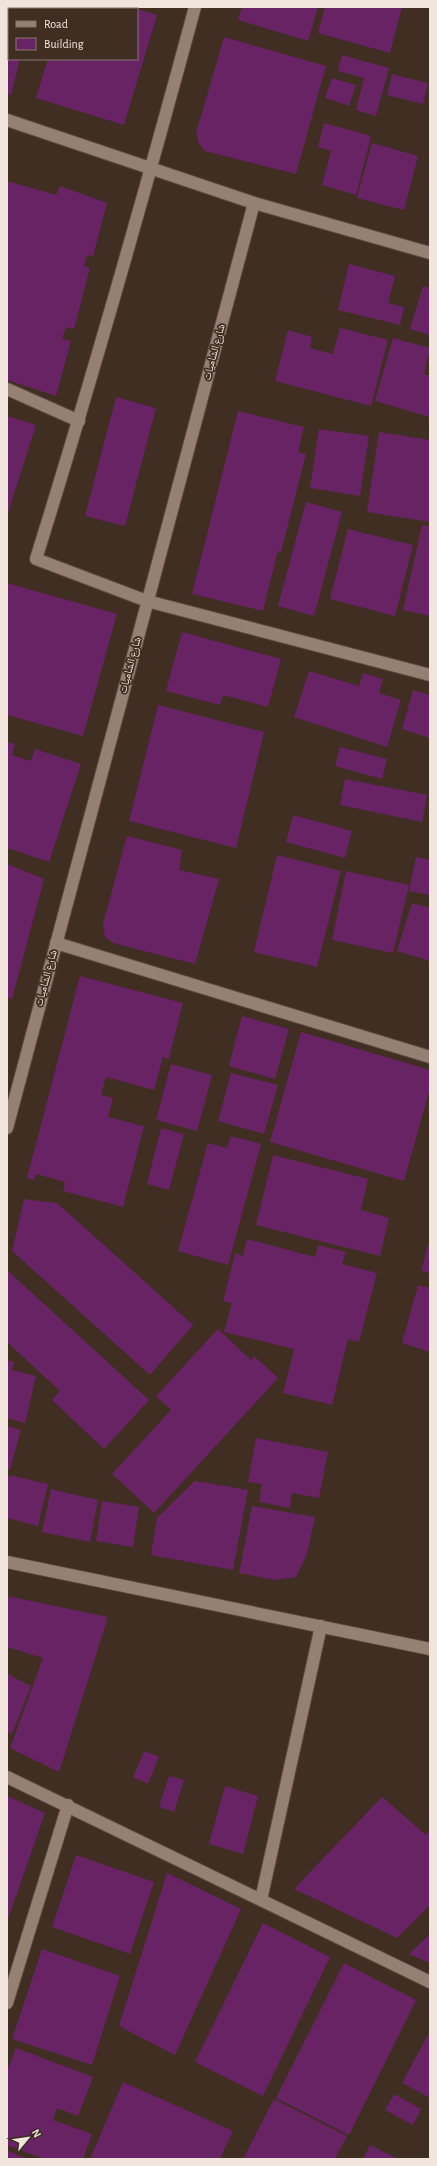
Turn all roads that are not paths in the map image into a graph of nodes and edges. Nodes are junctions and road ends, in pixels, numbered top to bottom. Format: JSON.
{"nodes":[{"id":1,"x":195,"y":7,"type":"edge"},
{"id":2,"x":7,"y":120,"type":"edge"},
{"id":3,"x":152,"y":168,"type":"junction"},
{"id":4,"x":254,"y":202,"type":"junction"},
{"id":5,"x":430,"y":253,"type":"edge"},
{"id":6,"x":7,"y":389,"type":"edge"},
{"id":7,"x":79,"y":421,"type":"junction"},
{"id":8,"x":147,"y":601,"type":"junction"},
{"id":9,"x":430,"y":675,"type":"edge"},
{"id":10,"x":56,"y":943,"type":"junction"},
{"id":11,"x":430,"y":1058,"type":"edge"},
{"id":12,"x":7,"y":1128,"type":"edge"},
{"id":13,"x":7,"y":1562,"type":"edge"},
{"id":14,"x":321,"y":1626,"type":"junction"},
{"id":15,"x":430,"y":1649,"type":"edge"},
{"id":16,"x":7,"y":1777,"type":"edge"},
{"id":17,"x":68,"y":1806,"type":"junction"},
{"id":18,"x":261,"y":1900,"type":"junction"},
{"id":19,"x":430,"y":1982,"type":"edge"},
{"id":20,"x":7,"y":2003,"type":"edge"}],
"edges":[{"from":1,"to":3,"type":"street"},
{"from":2,"to":3,"type":"street"},
{"from":3,"to":4,"type":"street"},
{"from":3,"to":7,"type":"street"},
{"from":4,"to":5,"type":"street"},
{"from":4,"to":8,"type":"street","name":"شارع الشاميات"},
{"from":6,"to":7,"type":"street"},
{"from":7,"to":8,"type":"street"},
{"from":8,"to":9,"type":"street"},
{"from":8,"to":10,"type":"street","name":"شارع الشاميات"},
{"from":10,"to":11,"type":"street"},
{"from":10,"to":12,"type":"street","name":"شارع الشاميات"},
{"from":13,"to":14,"type":"street"},
{"from":14,"to":15,"type":"street"},
{"from":14,"to":18,"type":"street"},
{"from":16,"to":17,"type":"street"},
{"from":17,"to":18,"type":"street"},
{"from":17,"to":20,"type":"street"},
{"from":18,"to":19,"type":"street"}]}
